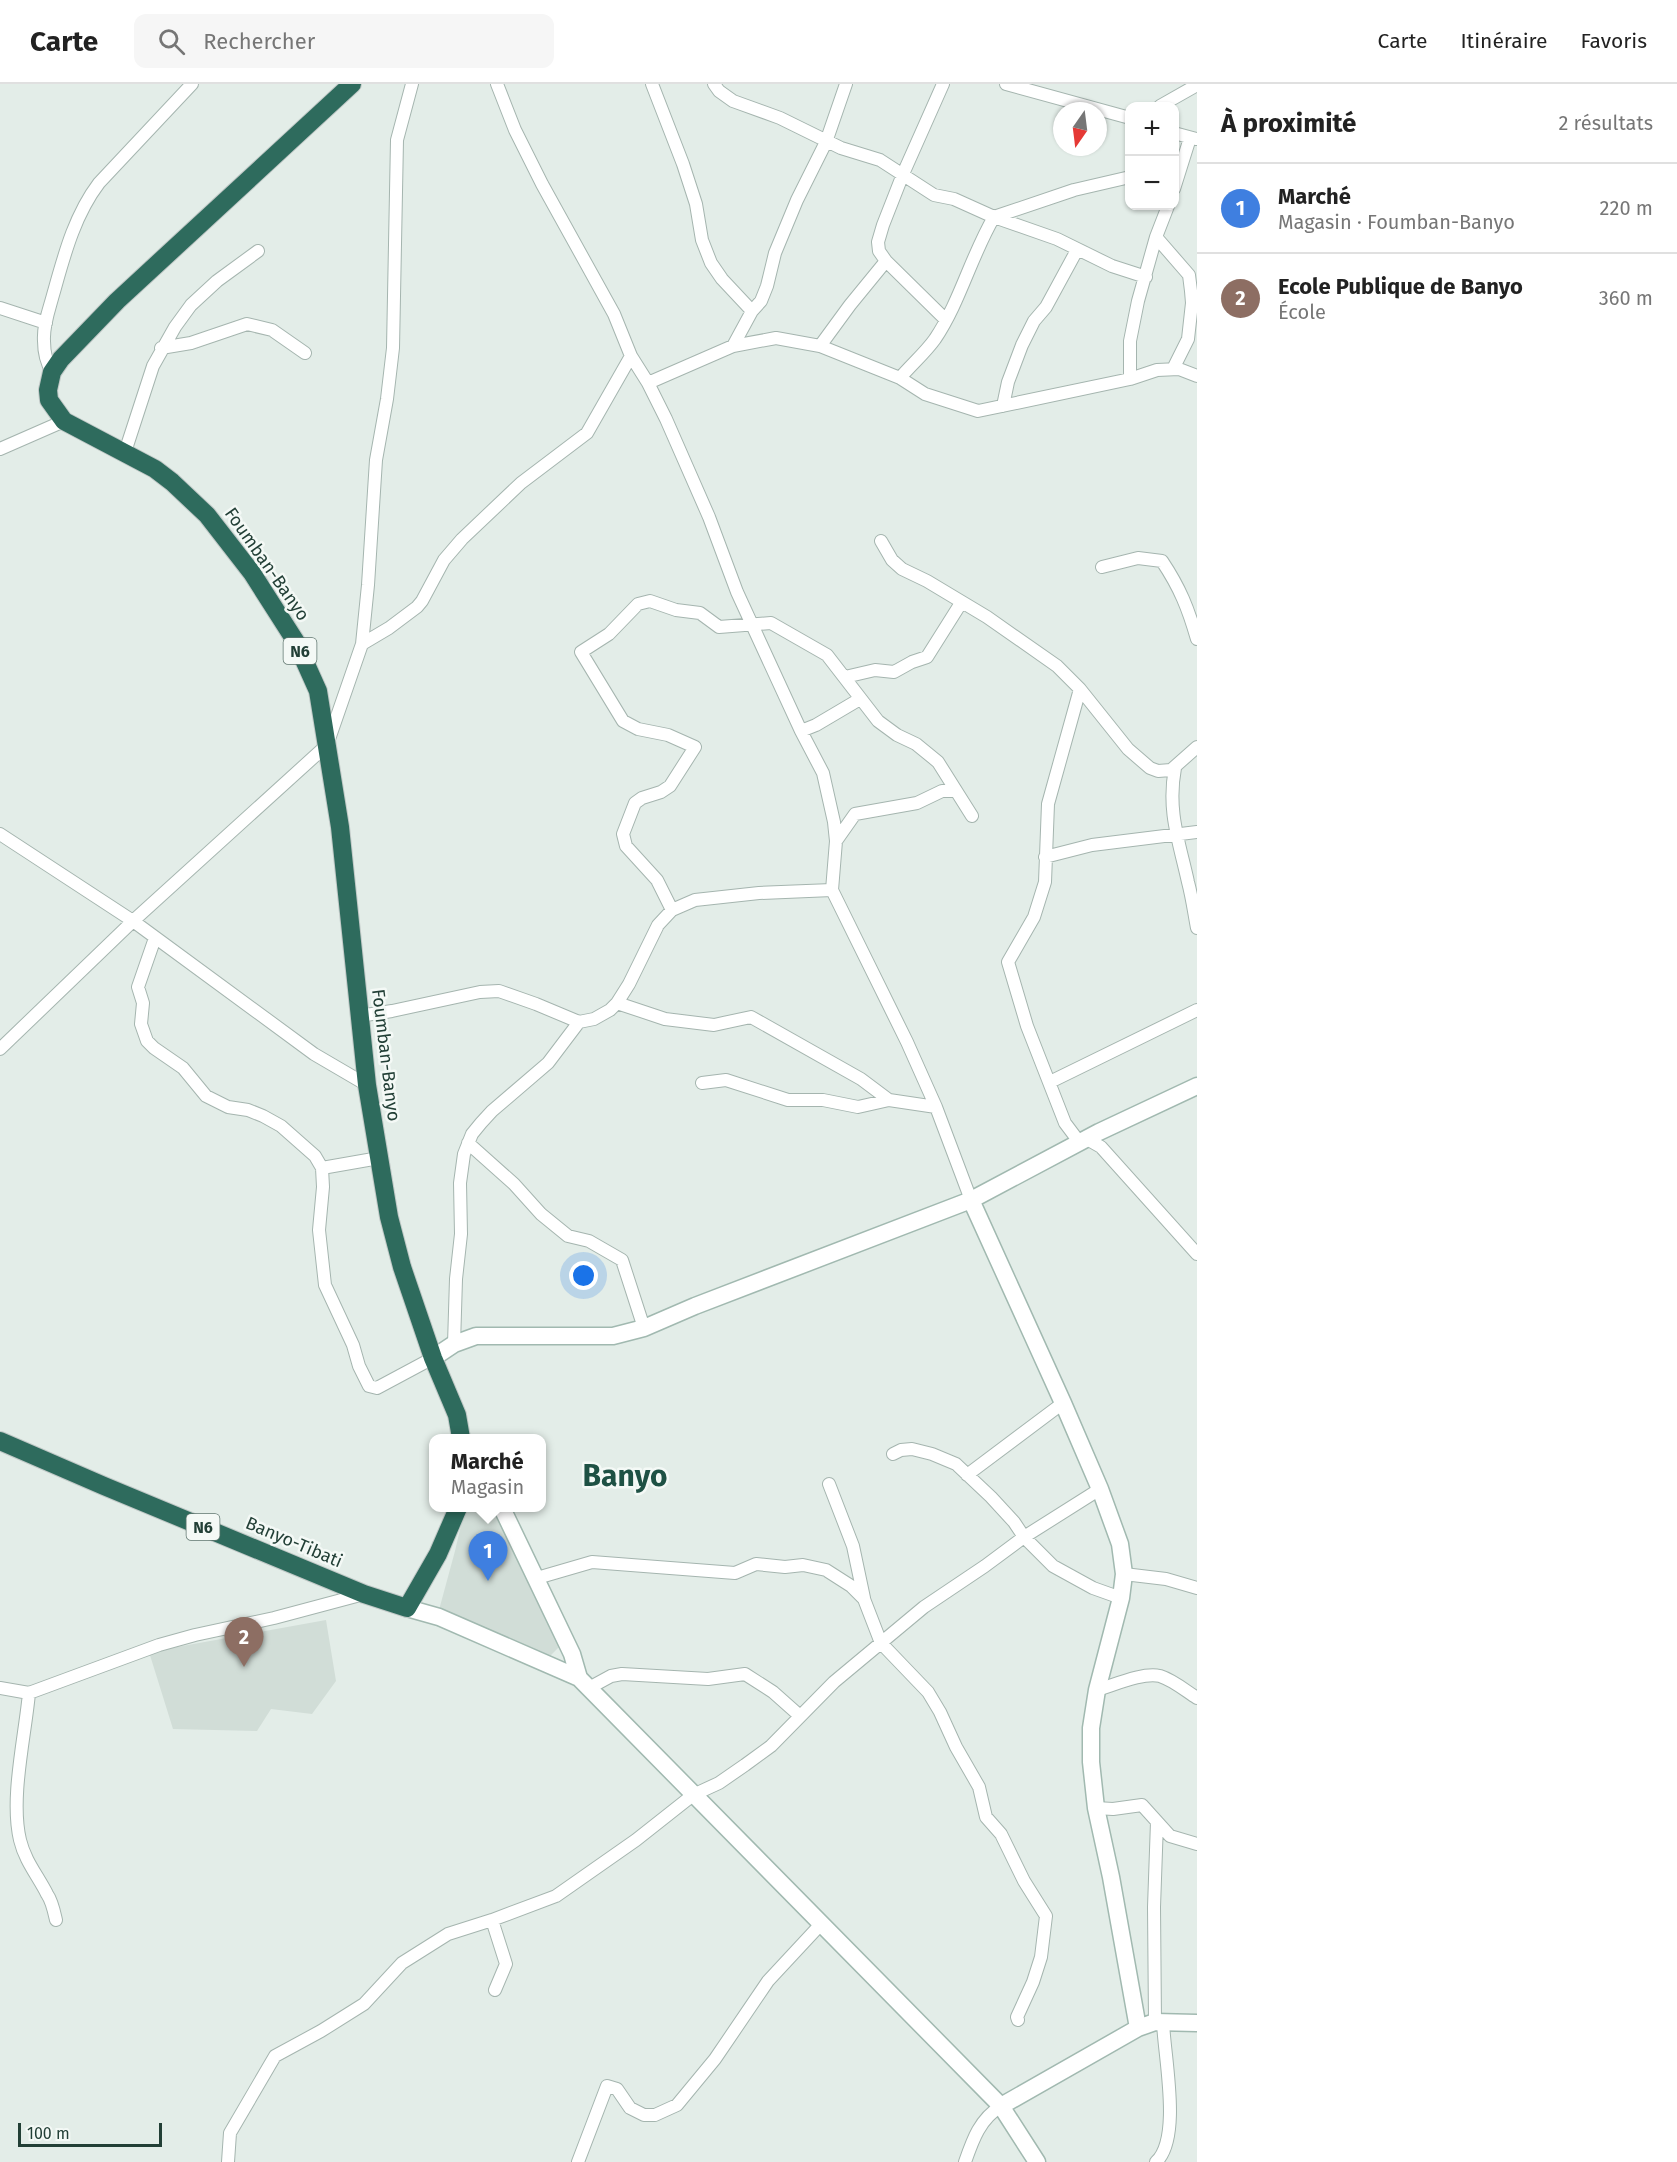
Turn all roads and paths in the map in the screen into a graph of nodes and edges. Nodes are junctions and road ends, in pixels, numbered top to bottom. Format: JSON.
{"nodes":[{"id":1,"x":192,"y":84,"type":"edge"},
{"id":2,"x":352,"y":84,"type":"edge"},
{"id":3,"x":412,"y":84,"type":"edge"},
{"id":4,"x":496,"y":84,"type":"edge"},
{"id":5,"x":652,"y":84,"type":"edge"},
{"id":6,"x":714,"y":84,"type":"edge"},
{"id":7,"x":846,"y":84,"type":"edge"},
{"id":8,"x":943,"y":84,"type":"edge"},
{"id":9,"x":1006,"y":84,"type":"edge"},
{"id":10,"x":1197,"y":85,"type":"edge"},
{"id":11,"x":1167,"y":102,"type":"edge"},
{"id":12,"x":1125,"y":117,"type":"edge"},
{"id":13,"x":1179,"y":134,"type":"edge"},
{"id":14,"x":1194,"y":139,"type":"edge"},
{"id":15,"x":826,"y":142,"type":"junction"},
{"id":16,"x":1179,"y":163,"type":"edge"},
{"id":17,"x":903,"y":174,"type":"junction"},
{"id":18,"x":1125,"y":178,"type":"edge"},
{"id":19,"x":1166,"y":210,"type":"edge"},
{"id":20,"x":994,"y":217,"type":"junction"},
{"id":21,"x":1156,"y":237,"type":"junction"},
{"id":22,"x":1077,"y":250,"type":"junction"},
{"id":23,"x":258,"y":251,"type":"dead end"},
{"id":24,"x":886,"y":261,"type":"junction"},
{"id":25,"x":1146,"y":277,"type":"junction"},
{"id":26,"x":0,"y":308,"type":"edge"},
{"id":27,"x":752,"y":311,"type":"junction"},
{"id":28,"x":946,"y":320,"type":"junction"},
{"id":29,"x":46,"y":323,"type":"junction"},
{"id":30,"x":733,"y":346,"type":"junction"},
{"id":31,"x":820,"y":346,"type":"junction"},
{"id":32,"x":161,"y":348,"type":"junction"},
{"id":33,"x":305,"y":353,"type":"dead end"},
{"id":34,"x":631,"y":356,"type":"junction"},
{"id":35,"x":1173,"y":369,"type":"junction"},
{"id":36,"x":52,"y":372,"type":"junction"},
{"id":37,"x":1197,"y":376,"type":"edge"},
{"id":38,"x":900,"y":378,"type":"junction"},
{"id":39,"x":1130,"y":379,"type":"junction"},
{"id":40,"x":648,"y":382,"type":"junction"},
{"id":41,"x":1003,"y":406,"type":"junction"},
{"id":42,"x":64,"y":421,"type":"junction"},
{"id":43,"x":0,"y":450,"type":"edge"},
{"id":44,"x":125,"y":452,"type":"junction"},
{"id":45,"x":881,"y":541,"type":"dead end"},
{"id":46,"x":1102,"y":567,"type":"dead end"},
{"id":47,"x":961,"y":603,"type":"junction"},
{"id":48,"x":752,"y":624,"type":"junction"},
{"id":49,"x":1197,"y":639,"type":"edge"},
{"id":50,"x":362,"y":644,"type":"junction"},
{"id":51,"x":845,"y":677,"type":"junction"},
{"id":52,"x":1080,"y":689,"type":"junction"},
{"id":53,"x":860,"y":699,"type":"junction"},
{"id":54,"x":801,"y":731,"type":"junction"},
{"id":55,"x":327,"y":745,"type":"junction"},
{"id":56,"x":1197,"y":747,"type":"edge"},
{"id":57,"x":1175,"y":768,"type":"junction"},
{"id":58,"x":956,"y":791,"type":"junction"},
{"id":59,"x":972,"y":816,"type":"dead end"},
{"id":60,"x":1197,"y":832,"type":"edge"},
{"id":61,"x":0,"y":834,"type":"edge"},
{"id":62,"x":1176,"y":834,"type":"junction"},
{"id":63,"x":836,"y":842,"type":"junction"},
{"id":64,"x":1045,"y":857,"type":"junction"},
{"id":65,"x":832,"y":890,"type":"junction"},
{"id":66,"x":672,"y":910,"type":"junction"},
{"id":67,"x":134,"y":921,"type":"junction"},
{"id":68,"x":1197,"y":928,"type":"edge"},
{"id":69,"x":155,"y":938,"type":"junction"},
{"id":70,"x":617,"y":1003,"type":"junction"},
{"id":71,"x":1197,"y":1010,"type":"edge"},
{"id":72,"x":359,"y":1016,"type":"junction"},
{"id":73,"x":579,"y":1023,"type":"junction"},
{"id":74,"x":0,"y":1050,"type":"edge"},
{"id":75,"x":1050,"y":1082,"type":"junction"},
{"id":76,"x":702,"y":1083,"type":"dead end"},
{"id":77,"x":367,"y":1085,"type":"junction"},
{"id":78,"x":1197,"y":1086,"type":"edge"},
{"id":79,"x":889,"y":1100,"type":"junction"},
{"id":80,"x":936,"y":1107,"type":"junction"},
{"id":81,"x":1083,"y":1141,"type":"junction"},
{"id":82,"x":468,"y":1143,"type":"junction"},
{"id":83,"x":379,"y":1158,"type":"junction"},
{"id":84,"x":322,"y":1168,"type":"junction"},
{"id":85,"x":971,"y":1200,"type":"junction"},
{"id":86,"x":1197,"y":1254,"type":"edge"},
{"id":87,"x":644,"y":1328,"type":"junction"},
{"id":88,"x":454,"y":1344,"type":"junction"},
{"id":89,"x":433,"y":1358,"type":"junction"},
{"id":90,"x":1063,"y":1403,"type":"junction"},
{"id":91,"x":457,"y":1415,"type":"junction"},
{"id":92,"x":460,"y":1434,"type":"edge"},
{"id":93,"x":466,"y":1434,"type":"edge"},
{"id":94,"x":0,"y":1441,"type":"edge"},
{"id":95,"x":894,"y":1454,"type":"dead end"},
{"id":96,"x":967,"y":1474,"type":"junction"},
{"id":97,"x":829,"y":1484,"type":"dead end"},
{"id":98,"x":1100,"y":1489,"type":"junction"},
{"id":99,"x":456,"y":1512,"type":"edge"},
{"id":100,"x":504,"y":1512,"type":"edge"},
{"id":101,"x":1024,"y":1537,"type":"junction"},
{"id":102,"x":1124,"y":1574,"type":"junction"},
{"id":103,"x":537,"y":1578,"type":"junction"},
{"id":104,"x":1197,"y":1588,"type":"edge"},
{"id":105,"x":364,"y":1594,"type":"junction"},
{"id":106,"x":1121,"y":1598,"type":"junction"},
{"id":107,"x":864,"y":1599,"type":"junction"},
{"id":108,"x":407,"y":1608,"type":"junction"},
{"id":109,"x":881,"y":1642,"type":"junction"},
{"id":110,"x":584,"y":1683,"type":"junction"},
{"id":111,"x":0,"y":1688,"type":"edge"},
{"id":112,"x":1097,"y":1690,"type":"junction"},
{"id":113,"x":29,"y":1694,"type":"junction"},
{"id":114,"x":1197,"y":1698,"type":"edge"},
{"id":115,"x":800,"y":1716,"type":"junction"},
{"id":116,"x":693,"y":1795,"type":"junction"},
{"id":117,"x":1096,"y":1808,"type":"junction"},
{"id":118,"x":1157,"y":1822,"type":"junction"},
{"id":119,"x":1197,"y":1844,"type":"edge"},
{"id":120,"x":56,"y":1920,"type":"dead end"},
{"id":121,"x":492,"y":1920,"type":"junction"},
{"id":122,"x":821,"y":1924,"type":"junction"},
{"id":123,"x":495,"y":1990,"type":"dead end"},
{"id":124,"x":1018,"y":2020,"type":"dead end"},
{"id":125,"x":1159,"y":2022,"type":"junction"},
{"id":126,"x":1197,"y":2023,"type":"edge"},
{"id":127,"x":1138,"y":2028,"type":"junction"},
{"id":128,"x":1001,"y":2106,"type":"junction"},
{"id":129,"x":228,"y":2162,"type":"edge"},
{"id":130,"x":578,"y":2162,"type":"edge"},
{"id":131,"x":965,"y":2162,"type":"edge"},
{"id":132,"x":1037,"y":2162,"type":"edge"},
{"id":133,"x":1156,"y":2162,"type":"edge"}],
"edges":[{"from":1,"to":29,"type":"street"},
{"from":2,"to":36,"type":"highway"},
{"from":3,"to":50,"type":"street"},
{"from":4,"to":34,"type":"street"},
{"from":5,"to":27,"type":"street"},
{"from":6,"to":15,"type":"street"},
{"from":7,"to":15,"type":"street"},
{"from":8,"to":17,"type":"street"},
{"from":9,"to":12,"type":"street"},
{"from":10,"to":11,"type":"street"},
{"from":13,"to":14,"type":"street"},
{"from":14,"to":16,"type":"street"},
{"from":15,"to":17,"type":"street"},
{"from":15,"to":27,"type":"street"},
{"from":17,"to":20,"type":"street"},
{"from":17,"to":24,"type":"street"},
{"from":18,"to":20,"type":"street"},
{"from":19,"to":21,"type":"street"},
{"from":20,"to":22,"type":"street"},
{"from":20,"to":28,"type":"street"},
{"from":21,"to":25,"type":"street"},
{"from":21,"to":35,"type":"street"},
{"from":22,"to":25,"type":"street"},
{"from":22,"to":41,"type":"street"},
{"from":23,"to":32,"type":"street"},
{"from":24,"to":28,"type":"street"},
{"from":24,"to":31,"type":"street"},
{"from":25,"to":39,"type":"street"},
{"from":26,"to":29,"type":"street"},
{"from":27,"to":30,"type":"street"},
{"from":28,"to":38,"type":"street"},
{"from":29,"to":36,"type":"street"},
{"from":30,"to":31,"type":"street"},
{"from":30,"to":40,"type":"street"},
{"from":31,"to":38,"type":"street"},
{"from":32,"to":33,"type":"street"},
{"from":32,"to":44,"type":"street"},
{"from":34,"to":40,"type":"street"},
{"from":34,"to":50,"type":"street"},
{"from":35,"to":37,"type":"street"},
{"from":35,"to":39,"type":"street"},
{"from":36,"to":42,"type":"highway"},
{"from":38,"to":41,"type":"street"},
{"from":39,"to":41,"type":"street"},
{"from":40,"to":48,"type":"street"},
{"from":42,"to":43,"type":"street"},
{"from":42,"to":44,"type":"highway","name":"Foumban-Banyo","number":"N6"},
{"from":44,"to":55,"type":"highway","name":"Foumban-Banyo","number":"N6"},
{"from":45,"to":47,"type":"street"},
{"from":46,"to":49,"type":"street"},
{"from":47,"to":51,"type":"street"},
{"from":47,"to":52,"type":"street"},
{"from":48,"to":51,"type":"street"},
{"from":48,"to":54,"type":"street"},
{"from":48,"to":66,"type":"street"},
{"from":50,"to":55,"type":"street"},
{"from":51,"to":53,"type":"street"},
{"from":52,"to":57,"type":"street"},
{"from":52,"to":64,"type":"street"},
{"from":53,"to":54,"type":"street"},
{"from":53,"to":58,"type":"street"},
{"from":54,"to":63,"type":"street"},
{"from":55,"to":67,"type":"street"},
{"from":55,"to":72,"type":"highway","name":"Foumban-Banyo","number":"N6"},
{"from":56,"to":57,"type":"street"},
{"from":57,"to":62,"type":"street"},
{"from":58,"to":59,"type":"street"},
{"from":58,"to":63,"type":"street"},
{"from":60,"to":62,"type":"street"},
{"from":61,"to":67,"type":"street"},
{"from":62,"to":64,"type":"street"},
{"from":62,"to":68,"type":"street"},
{"from":63,"to":65,"type":"street"},
{"from":64,"to":75,"type":"street"},
{"from":65,"to":66,"type":"street"},
{"from":65,"to":80,"type":"street"},
{"from":66,"to":70,"type":"street"},
{"from":67,"to":69,"type":"street"},
{"from":67,"to":74,"type":"street"},
{"from":69,"to":77,"type":"street"},
{"from":69,"to":84,"type":"street"},
{"from":70,"to":73,"type":"street"},
{"from":70,"to":79,"type":"street"},
{"from":71,"to":75,"type":"street"},
{"from":72,"to":73,"type":"street"},
{"from":72,"to":77,"type":"highway","name":"Foumban-Banyo","number":"N6"},
{"from":73,"to":82,"type":"street"},
{"from":75,"to":81,"type":"street"},
{"from":76,"to":79,"type":"street"},
{"from":77,"to":83,"type":"highway","name":"Foumban-Banyo","number":"N6"},
{"from":78,"to":81,"type":"street"},
{"from":79,"to":80,"type":"street"},
{"from":80,"to":85,"type":"street"},
{"from":81,"to":85,"type":"street"},
{"from":81,"to":86,"type":"street"},
{"from":82,"to":87,"type":"street"},
{"from":82,"to":88,"type":"street"},
{"from":83,"to":84,"type":"street"},
{"from":83,"to":89,"type":"highway","name":"Foumban-Banyo","number":"N6"},
{"from":84,"to":89,"type":"street"},
{"from":85,"to":87,"type":"street"},
{"from":85,"to":90,"type":"street"},
{"from":87,"to":88,"type":"street"},
{"from":88,"to":89,"type":"street"},
{"from":89,"to":91,"type":"highway","name":"Foumban-Banyo","number":"N6"},
{"from":90,"to":96,"type":"street"},
{"from":90,"to":98,"type":"street"},
{"from":91,"to":92,"type":"highway","name":"Foumban-Banyo","number":"N6"},
{"from":91,"to":93,"type":"street"},
{"from":94,"to":105,"type":"highway","name":"Banyo-Tibati","number":"N6"},
{"from":95,"to":96,"type":"street"},
{"from":96,"to":101,"type":"street"},
{"from":97,"to":107,"type":"street"},
{"from":98,"to":101,"type":"street"},
{"from":98,"to":102,"type":"street"},
{"from":99,"to":108,"type":"highway"},
{"from":100,"to":103,"type":"street"},
{"from":101,"to":106,"type":"street"},
{"from":101,"to":109,"type":"street"},
{"from":102,"to":104,"type":"street"},
{"from":102,"to":106,"type":"street"},
{"from":103,"to":107,"type":"street"},
{"from":103,"to":110,"type":"street"},
{"from":105,"to":108,"type":"highway","name":"Banyo-Tibati","number":"N6"},
{"from":105,"to":113,"type":"street"},
{"from":106,"to":112,"type":"street"},
{"from":107,"to":109,"type":"street"},
{"from":108,"to":110,"type":"street"},
{"from":109,"to":115,"type":"street"},
{"from":109,"to":124,"type":"street"},
{"from":110,"to":115,"type":"street"},
{"from":110,"to":116,"type":"street"},
{"from":111,"to":113,"type":"street"},
{"from":112,"to":114,"type":"street"},
{"from":112,"to":117,"type":"street"},
{"from":113,"to":120,"type":"street"},
{"from":115,"to":116,"type":"street"},
{"from":116,"to":121,"type":"street"},
{"from":116,"to":122,"type":"street"},
{"from":117,"to":118,"type":"street"},
{"from":117,"to":127,"type":"street"},
{"from":118,"to":119,"type":"street"},
{"from":118,"to":125,"type":"street"},
{"from":121,"to":123,"type":"street"},
{"from":121,"to":129,"type":"street"},
{"from":122,"to":128,"type":"street"},
{"from":122,"to":130,"type":"street"},
{"from":125,"to":126,"type":"street"},
{"from":125,"to":127,"type":"street"},
{"from":125,"to":133,"type":"street"},
{"from":127,"to":128,"type":"street"},
{"from":128,"to":131,"type":"street"},
{"from":128,"to":132,"type":"street"}]}
